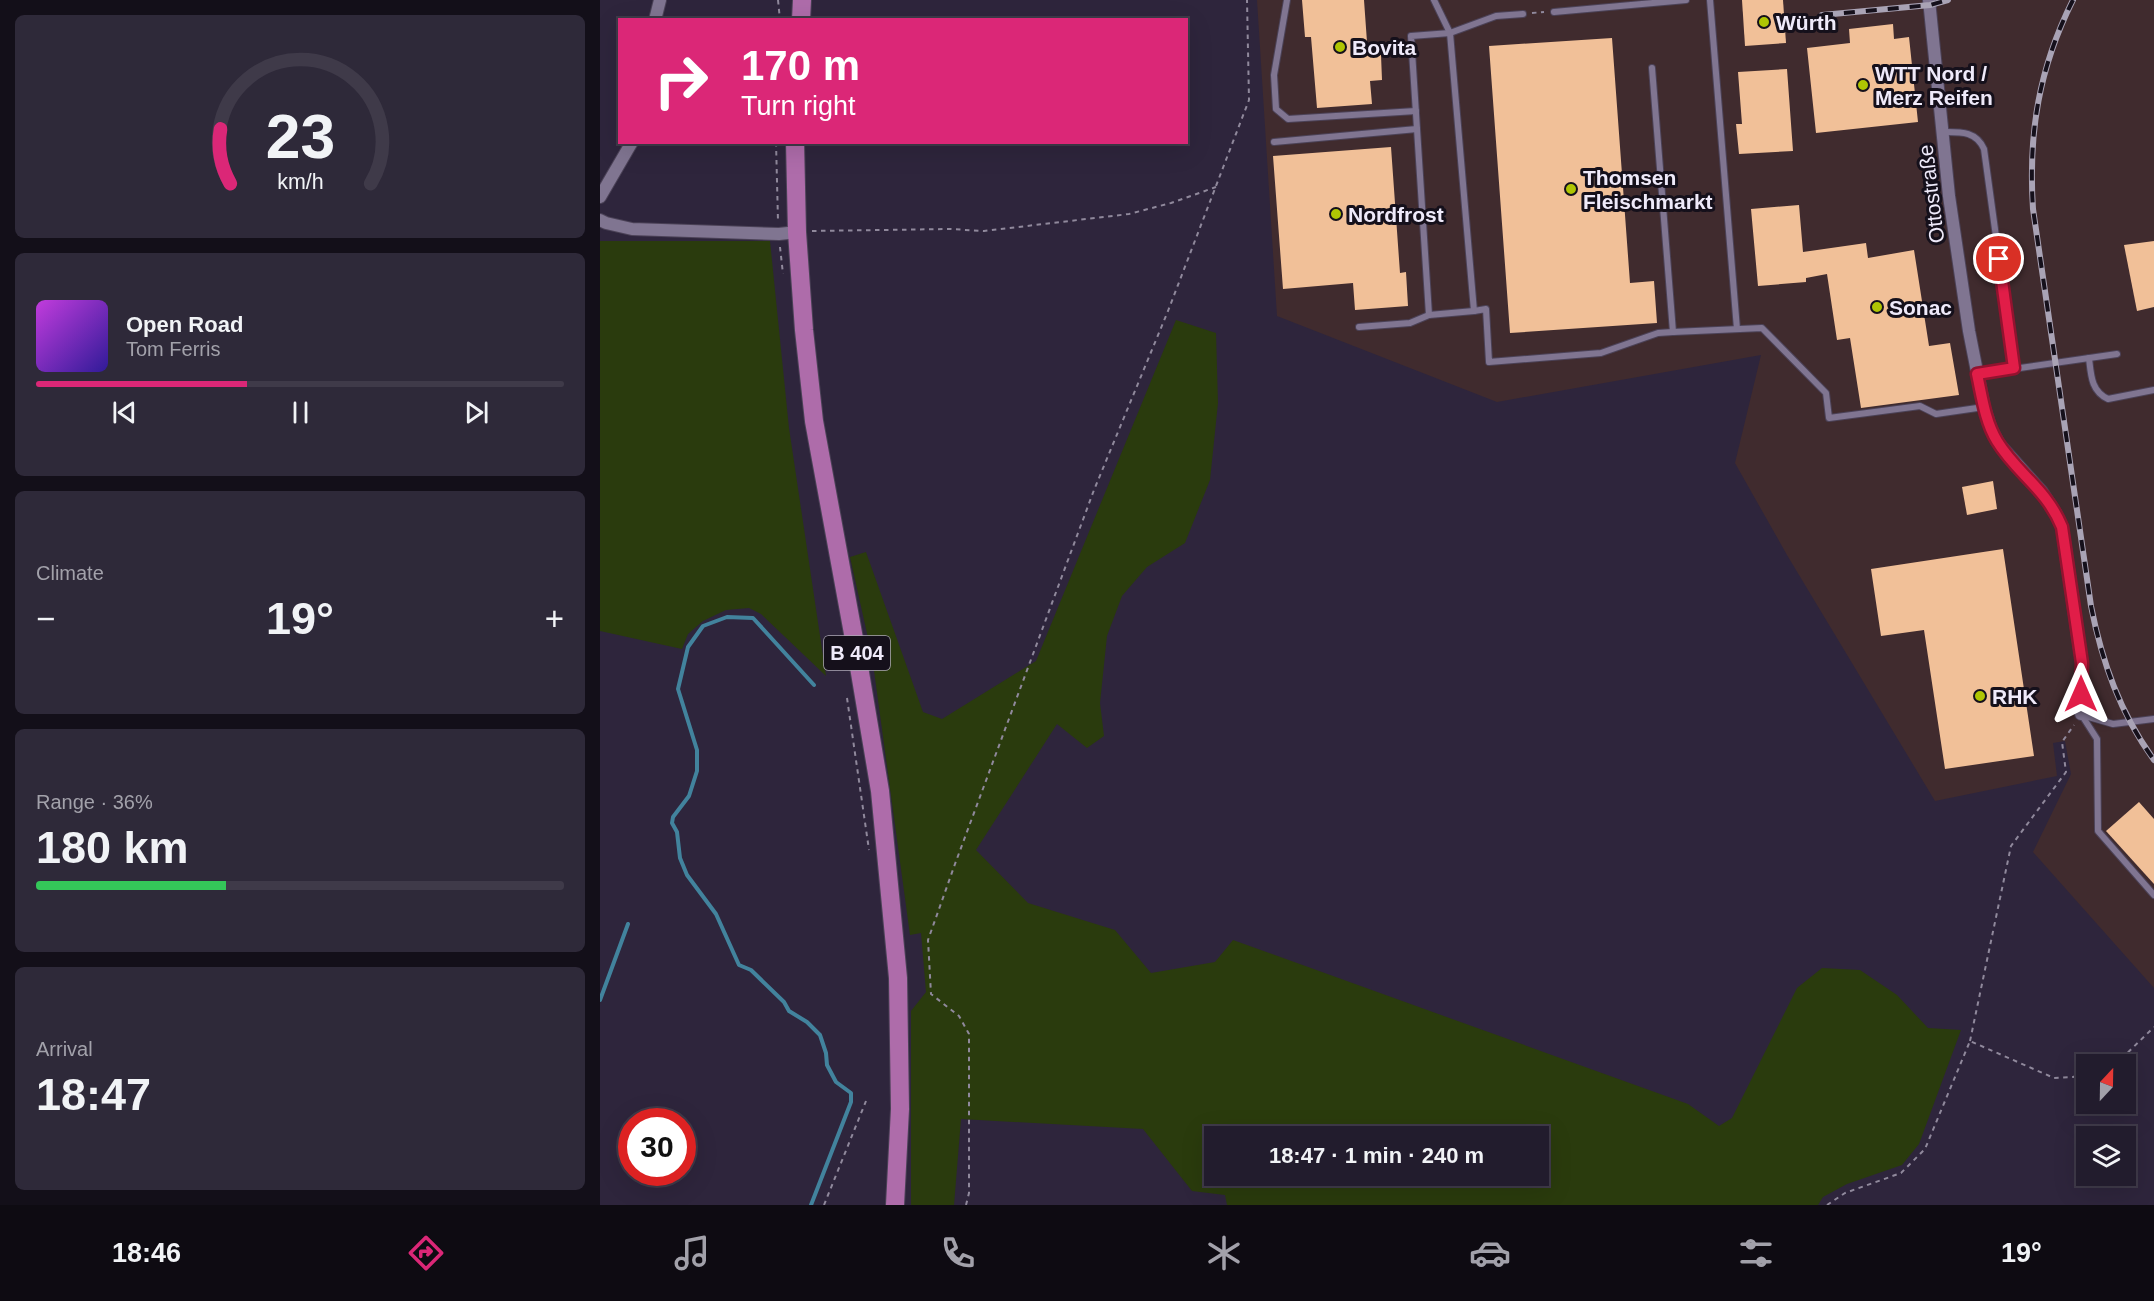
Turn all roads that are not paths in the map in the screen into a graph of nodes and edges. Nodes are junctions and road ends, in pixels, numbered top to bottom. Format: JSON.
{"nodes":[{"id":1,"x":660,"y":0,"type":"edge"},
{"id":2,"x":802,"y":0,"type":"edge"},
{"id":3,"x":1287,"y":0,"type":"edge"},
{"id":4,"x":1434,"y":0,"type":"edge"},
{"id":5,"x":1686,"y":0,"type":"edge"},
{"id":6,"x":1710,"y":0,"type":"edge"},
{"id":7,"x":1929,"y":0,"type":"edge"},
{"id":8,"x":1554,"y":12,"type":"road end"},
{"id":9,"x":1523,"y":14,"type":"road end"},
{"id":10,"x":656,"y":18,"type":"edge"},
{"id":11,"x":801,"y":18,"type":"edge"},
{"id":12,"x":1450,"y":33,"type":"junction"},
{"id":13,"x":1652,"y":68,"type":"dead end"},
{"id":14,"x":1416,"y":111,"type":"junction"},
{"id":15,"x":1417,"y":129,"type":"junction"},
{"id":16,"x":1943,"y":132,"type":"junction"},
{"id":17,"x":1274,"y":142,"type":"dead end"},
{"id":18,"x":631,"y":144,"type":"edge"},
{"id":19,"x":795,"y":144,"type":"edge"},
{"id":20,"x":600,"y":197,"type":"edge"},
{"id":21,"x":600,"y":219,"type":"edge"},
{"id":22,"x":788,"y":233,"type":"junction"},
{"id":23,"x":1474,"y":311,"type":"junction"},
{"id":24,"x":1429,"y":315,"type":"junction"},
{"id":25,"x":1359,"y":327,"type":"dead end"},
{"id":26,"x":1737,"y":329,"type":"junction"},
{"id":27,"x":1673,"y":332,"type":"junction"},
{"id":28,"x":2117,"y":354,"type":"dead end"},
{"id":29,"x":2089,"y":358,"type":"junction"},
{"id":30,"x":2014,"y":368,"type":"junction"},
{"id":31,"x":1977,"y":374,"type":"junction"},
{"id":32,"x":2154,"y":390,"type":"edge"},
{"id":33,"x":1984,"y":407,"type":"junction"},
{"id":34,"x":2081,"y":714,"type":"junction"},
{"id":35,"x":2154,"y":719,"type":"edge"},
{"id":36,"x":2154,"y":895,"type":"edge"},
{"id":37,"x":895,"y":1205,"type":"edge"}],
"edges":[{"from":1,"to":10,"type":"street"},
{"from":2,"to":11,"type":"main road"},
{"from":3,"to":14,"type":"lane"},
{"from":4,"to":12,"type":"lane"},
{"from":5,"to":8,"type":"lane"},
{"from":6,"to":26,"type":"lane"},
{"from":7,"to":16,"type":"street","name":"Ottostraße"},
{"from":9,"to":12,"type":"lane"},
{"from":12,"to":14,"type":"lane"},
{"from":12,"to":23,"type":"lane"},
{"from":13,"to":27,"type":"lane"},
{"from":14,"to":15,"type":"lane"},
{"from":15,"to":17,"type":"lane"},
{"from":15,"to":24,"type":"lane"},
{"from":16,"to":30,"type":"lane"},
{"from":16,"to":31,"type":"street","name":"Ottostraße"},
{"from":18,"to":20,"type":"street"},
{"from":19,"to":22,"type":"main road","number":"B 404"},
{"from":21,"to":22,"type":"street"},
{"from":22,"to":37,"type":"main road","number":"B 404"},
{"from":23,"to":24,"type":"lane"},
{"from":23,"to":27,"type":"lane"},
{"from":24,"to":25,"type":"lane"},
{"from":26,"to":27,"type":"lane"},
{"from":26,"to":33,"type":"lane"},
{"from":28,"to":29,"type":"lane"},
{"from":29,"to":30,"type":"lane"},
{"from":29,"to":32,"type":"lane"},
{"from":30,"to":31,"type":"lane"},
{"from":31,"to":33,"type":"street","name":"Ottostraße"},
{"from":33,"to":34,"type":"street","name":"Ottostraße"},
{"from":34,"to":35,"type":"lane"},
{"from":34,"to":36,"type":"lane"}]}
